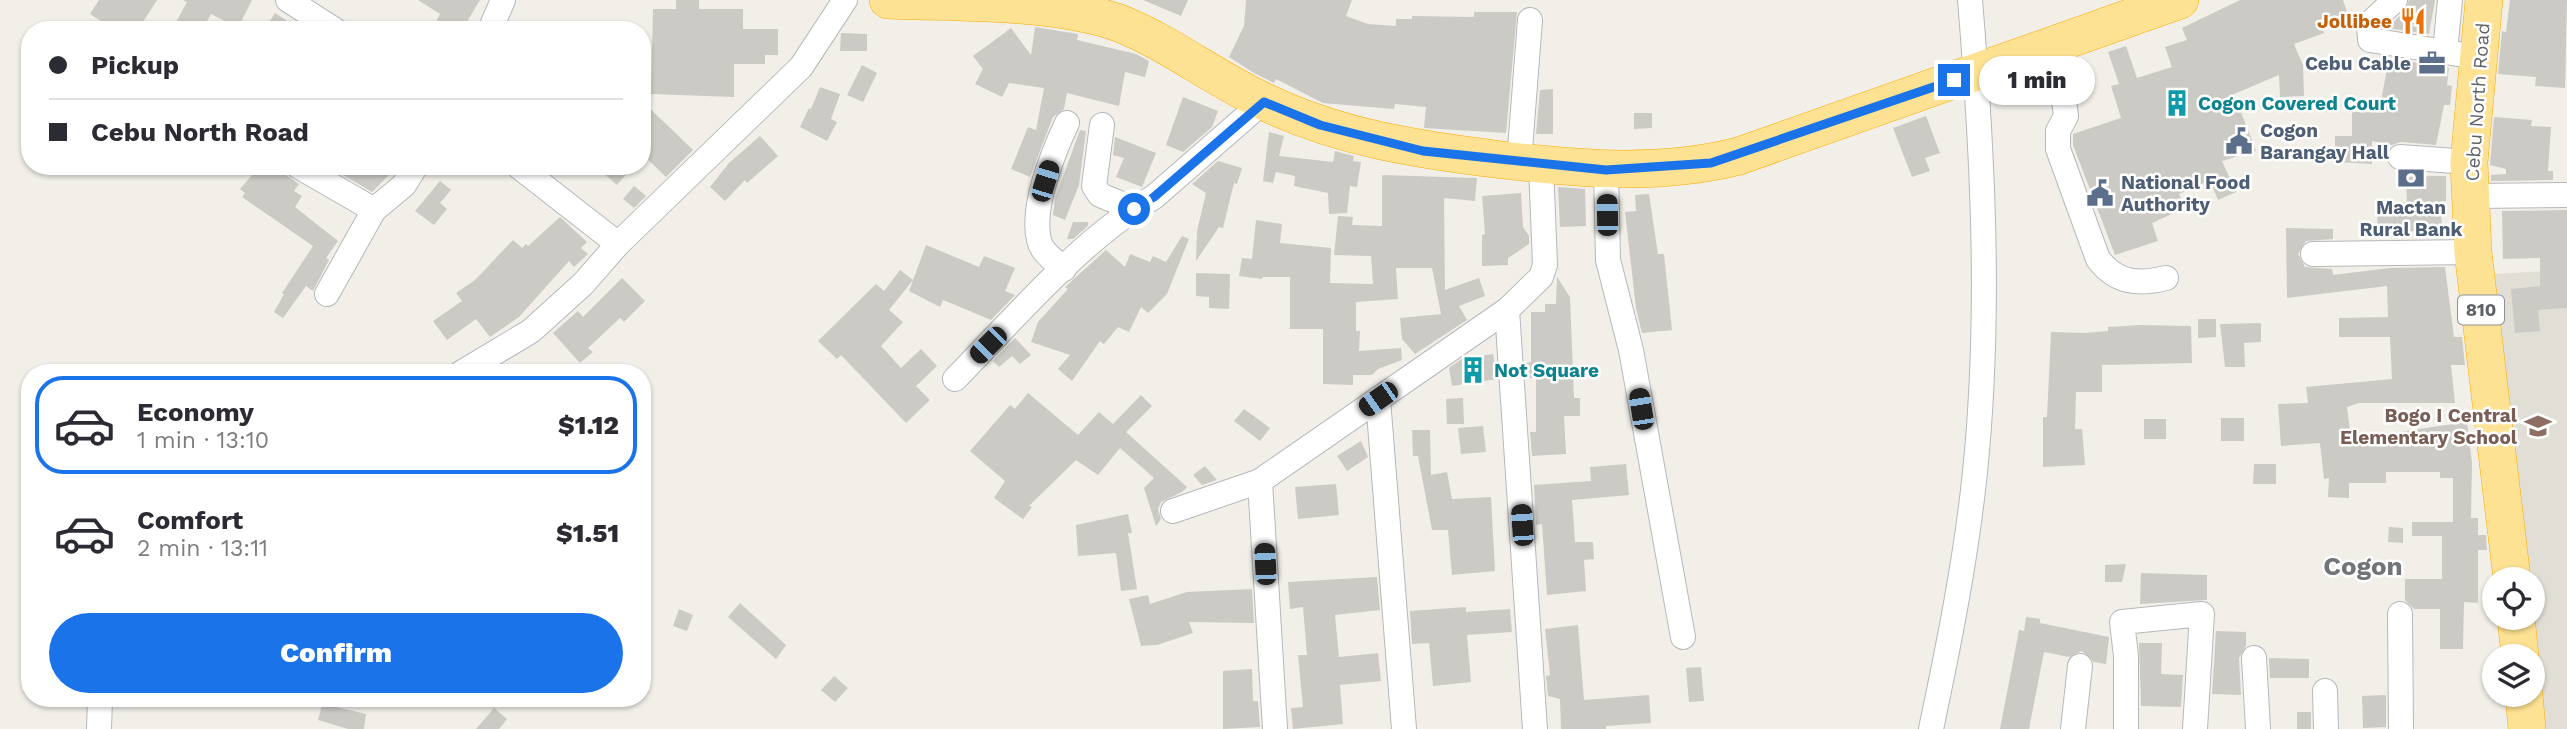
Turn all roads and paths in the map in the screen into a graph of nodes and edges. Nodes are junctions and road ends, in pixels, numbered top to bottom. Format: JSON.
{"nodes":[{"id":1,"x":288,"y":0,"type":"edge"},
{"id":2,"x":503,"y":0,"type":"edge"},
{"id":3,"x":845,"y":0,"type":"edge"},
{"id":4,"x":888,"y":0,"type":"edge"},
{"id":5,"x":1970,"y":0,"type":"edge"},
{"id":6,"x":2180,"y":0,"type":"edge"},
{"id":7,"x":2395,"y":0,"type":"edge"},
{"id":8,"x":2450,"y":0,"type":"edge"},
{"id":9,"x":2484,"y":0,"type":"edge"},
{"id":10,"x":1530,"y":20,"type":"dead end"},
{"id":11,"x":321,"y":21,"type":"edge"},
{"id":12,"x":494,"y":21,"type":"edge"},
{"id":13,"x":2057,"y":45,"type":"junction"},
{"id":14,"x":2461,"y":54,"type":"junction"},
{"id":15,"x":1976,"y":72,"type":"junction"},
{"id":16,"x":1264,"y":102,"type":"junction"},
{"id":17,"x":1067,"y":123,"type":"dead end"},
{"id":18,"x":1102,"y":125,"type":"dead end"},
{"id":19,"x":2400,"y":157,"type":"dead end"},
{"id":20,"x":1530,"y":163,"type":"junction"},
{"id":21,"x":1606,"y":170,"type":"junction"},
{"id":22,"x":314,"y":175,"type":"edge"},
{"id":23,"x":411,"y":175,"type":"edge"},
{"id":24,"x":529,"y":175,"type":"edge"},
{"id":25,"x":2470,"y":179,"type":"junction"},
{"id":26,"x":2567,"y":195,"type":"edge"},
{"id":27,"x":1134,"y":209,"type":"junction"},
{"id":28,"x":374,"y":210,"type":"junction"},
{"id":29,"x":618,"y":244,"type":"junction"},
{"id":30,"x":2473,"y":252,"type":"junction"},
{"id":31,"x":2313,"y":254,"type":"dead end"},
{"id":32,"x":1064,"y":269,"type":"junction"},
{"id":33,"x":2166,"y":278,"type":"dead end"},
{"id":34,"x":327,"y":294,"type":"dead end"},
{"id":35,"x":1507,"y":310,"type":"junction"},
{"id":36,"x":476,"y":364,"type":"edge"},
{"id":37,"x":955,"y":379,"type":"dead end"},
{"id":38,"x":1378,"y":399,"type":"junction"},
{"id":39,"x":1260,"y":481,"type":"junction"},
{"id":40,"x":1173,"y":511,"type":"dead end"},
{"id":41,"x":2511,"y":567,"type":"edge"},
{"id":42,"x":2400,"y":614,"type":"dead end"},
{"id":43,"x":1683,"y":637,"type":"dead end"},
{"id":44,"x":2254,"y":658,"type":"dead end"},
{"id":45,"x":2080,"y":667,"type":"dead end"},
{"id":46,"x":2325,"y":691,"type":"dead end"},
{"id":47,"x":100,"y":707,"type":"edge"},
{"id":48,"x":2525,"y":707,"type":"edge"},
{"id":49,"x":99,"y":729,"type":"edge"},
{"id":50,"x":1275,"y":729,"type":"edge"},
{"id":51,"x":1404,"y":729,"type":"edge"},
{"id":52,"x":1535,"y":729,"type":"edge"},
{"id":53,"x":1931,"y":729,"type":"edge"},
{"id":54,"x":2073,"y":729,"type":"edge"},
{"id":55,"x":2126,"y":729,"type":"edge"},
{"id":56,"x":2195,"y":729,"type":"edge"},
{"id":57,"x":2258,"y":729,"type":"edge"},
{"id":58,"x":2326,"y":729,"type":"edge"},
{"id":59,"x":2401,"y":729,"type":"edge"},
{"id":60,"x":2527,"y":729,"type":"edge"}],
"edges":[{"from":1,"to":11,"type":"street"},
{"from":2,"to":12,"type":"street"},
{"from":3,"to":29,"type":"street"},
{"from":4,"to":16,"type":"highway"},
{"from":5,"to":15,"type":"street"},
{"from":6,"to":13,"type":"highway"},
{"from":7,"to":14,"type":"street"},
{"from":8,"to":14,"type":"street"},
{"from":9,"to":14,"type":"highway","name":"Cebu North Road","number":"810"},
{"from":10,"to":20,"type":"street"},
{"from":13,"to":15,"type":"highway"},
{"from":13,"to":33,"type":"street"},
{"from":14,"to":25,"type":"highway","name":"Cebu North Road","number":"810"},
{"from":15,"to":21,"type":"highway"},
{"from":15,"to":53,"type":"street"},
{"from":16,"to":20,"type":"highway"},
{"from":16,"to":27,"type":"street"},
{"from":17,"to":32,"type":"street"},
{"from":18,"to":27,"type":"street"},
{"from":19,"to":25,"type":"street"},
{"from":20,"to":21,"type":"highway"},
{"from":20,"to":35,"type":"street"},
{"from":21,"to":43,"type":"street"},
{"from":22,"to":28,"type":"street"},
{"from":23,"to":28,"type":"street"},
{"from":24,"to":29,"type":"street"},
{"from":25,"to":26,"type":"street"},
{"from":25,"to":30,"type":"highway","name":"Cebu North Road","number":"810"},
{"from":27,"to":32,"type":"street"},
{"from":28,"to":34,"type":"street"},
{"from":29,"to":36,"type":"street"},
{"from":30,"to":31,"type":"street"},
{"from":30,"to":41,"type":"highway","name":"Cebu North Road","number":"810"},
{"from":32,"to":37,"type":"street"},
{"from":35,"to":38,"type":"street"},
{"from":35,"to":52,"type":"street"},
{"from":38,"to":39,"type":"street"},
{"from":38,"to":51,"type":"street"},
{"from":39,"to":40,"type":"street"},
{"from":39,"to":50,"type":"street"},
{"from":42,"to":59,"type":"street"},
{"from":44,"to":57,"type":"street"},
{"from":45,"to":54,"type":"street"},
{"from":46,"to":58,"type":"street"},
{"from":47,"to":49,"type":"street"},
{"from":48,"to":60,"type":"highway"},
{"from":55,"to":56,"type":"street"}]}
